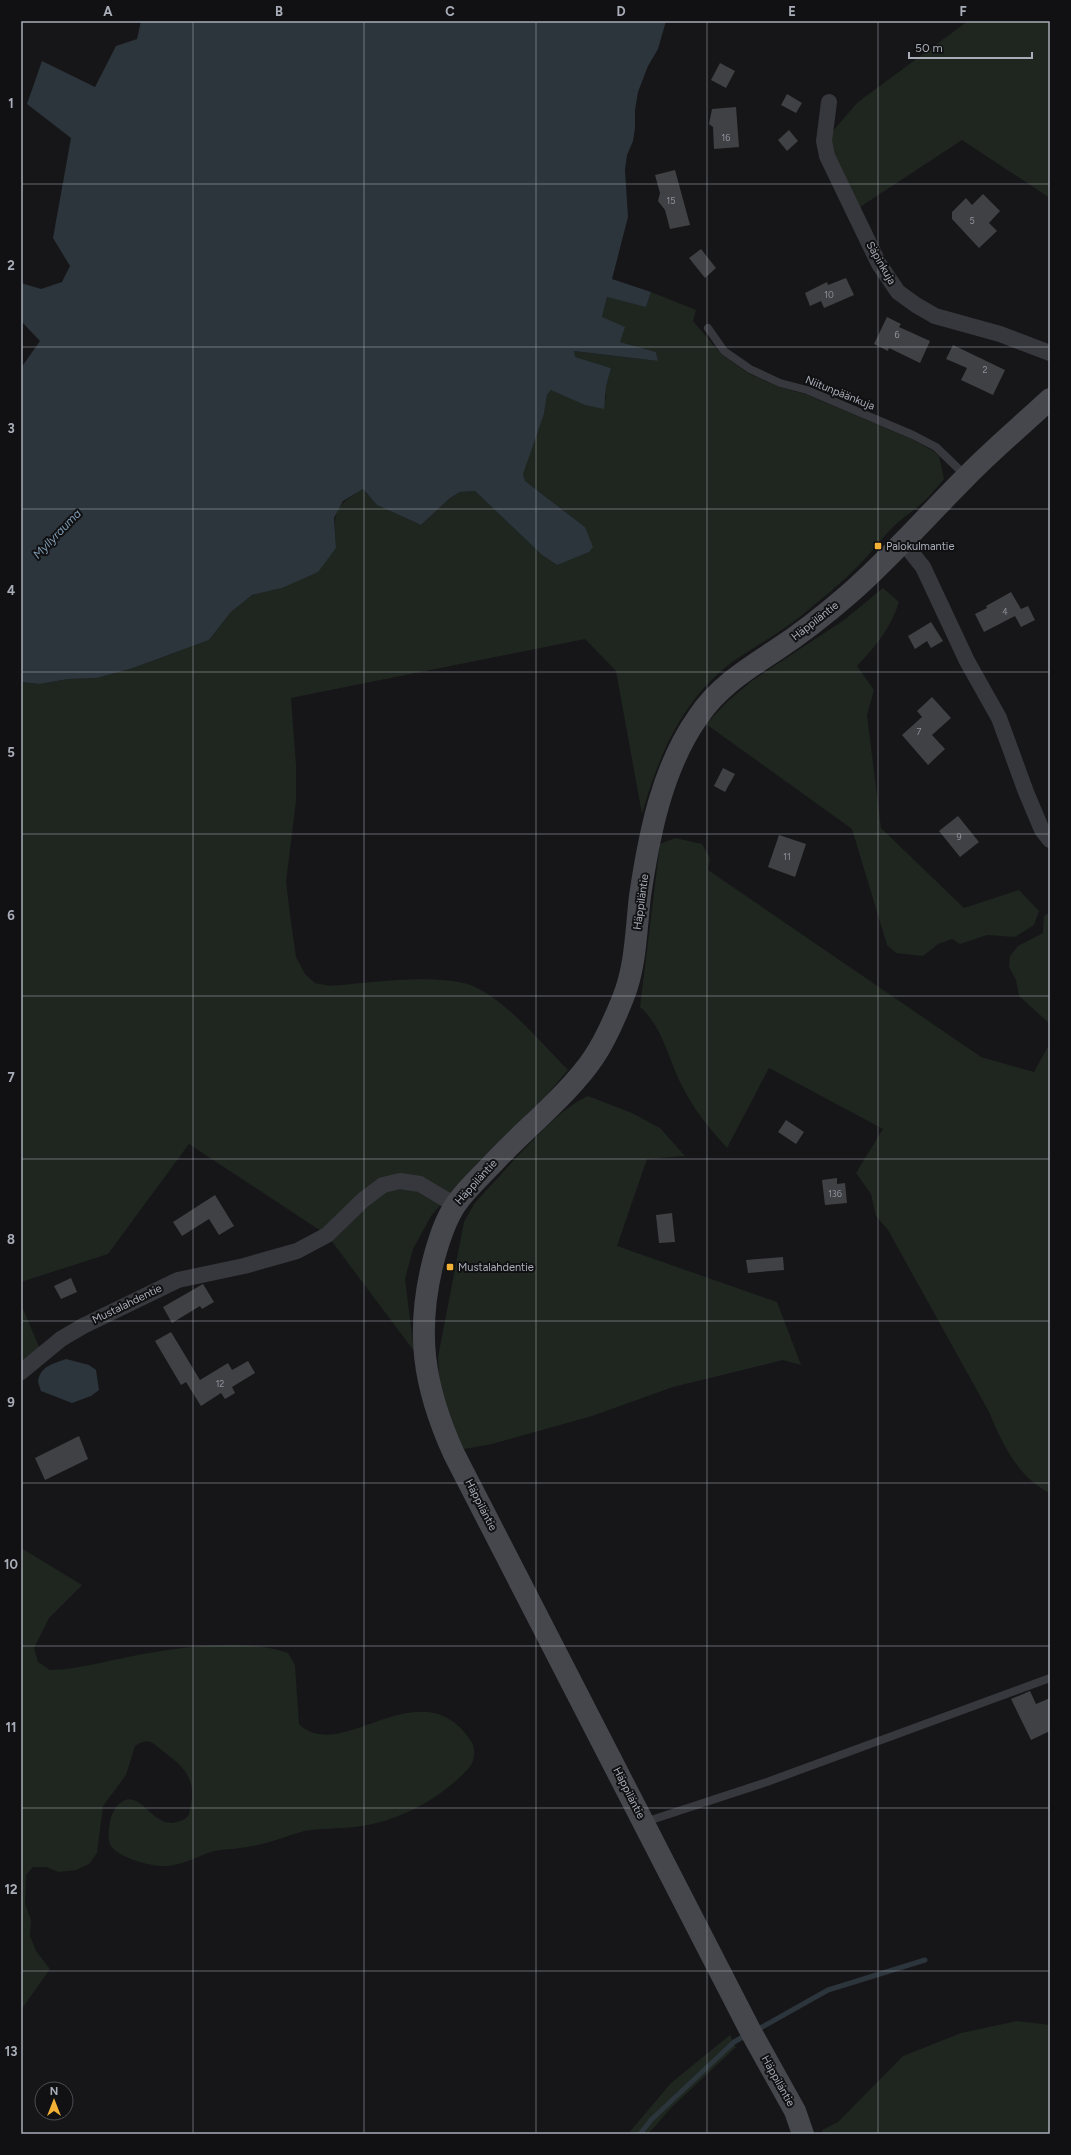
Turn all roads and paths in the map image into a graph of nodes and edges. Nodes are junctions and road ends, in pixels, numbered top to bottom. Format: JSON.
{"nodes":[{"id":1,"x":830,"y":102,"type":"dead end"},
{"id":2,"x":708,"y":328,"type":"dead end"},
{"id":3,"x":1050,"y":353,"type":"edge"},
{"id":4,"x":1050,"y":399,"type":"edge"},
{"id":5,"x":967,"y":476,"type":"junction"},
{"id":6,"x":903,"y":542,"type":"junction"},
{"id":7,"x":1050,"y":840,"type":"edge"},
{"id":8,"x":455,"y":1205,"type":"junction"},
{"id":9,"x":21,"y":1372,"type":"edge"},
{"id":10,"x":1050,"y":1678,"type":"edge"},
{"id":11,"x":644,"y":1823,"type":"junction"},
{"id":12,"x":803,"y":2134,"type":"edge"}],
"edges":[{"from":1,"to":3,"type":"street","name":"Säpinkuja"},
{"from":2,"to":5,"type":"lane","name":"Niitunpäänkuja"},
{"from":4,"to":5,"type":"street","name":"Häppiläntie"},
{"from":5,"to":6,"type":"street","name":"Häppiläntie"},
{"from":6,"to":7,"type":"street"},
{"from":6,"to":8,"type":"street","name":"Häppiläntie"},
{"from":8,"to":9,"type":"street","name":"Mustalahdentie"},
{"from":8,"to":11,"type":"street","name":"Häppiläntie"},
{"from":10,"to":11,"type":"lane"},
{"from":11,"to":12,"type":"street","name":"Häppiläntie"}]}
